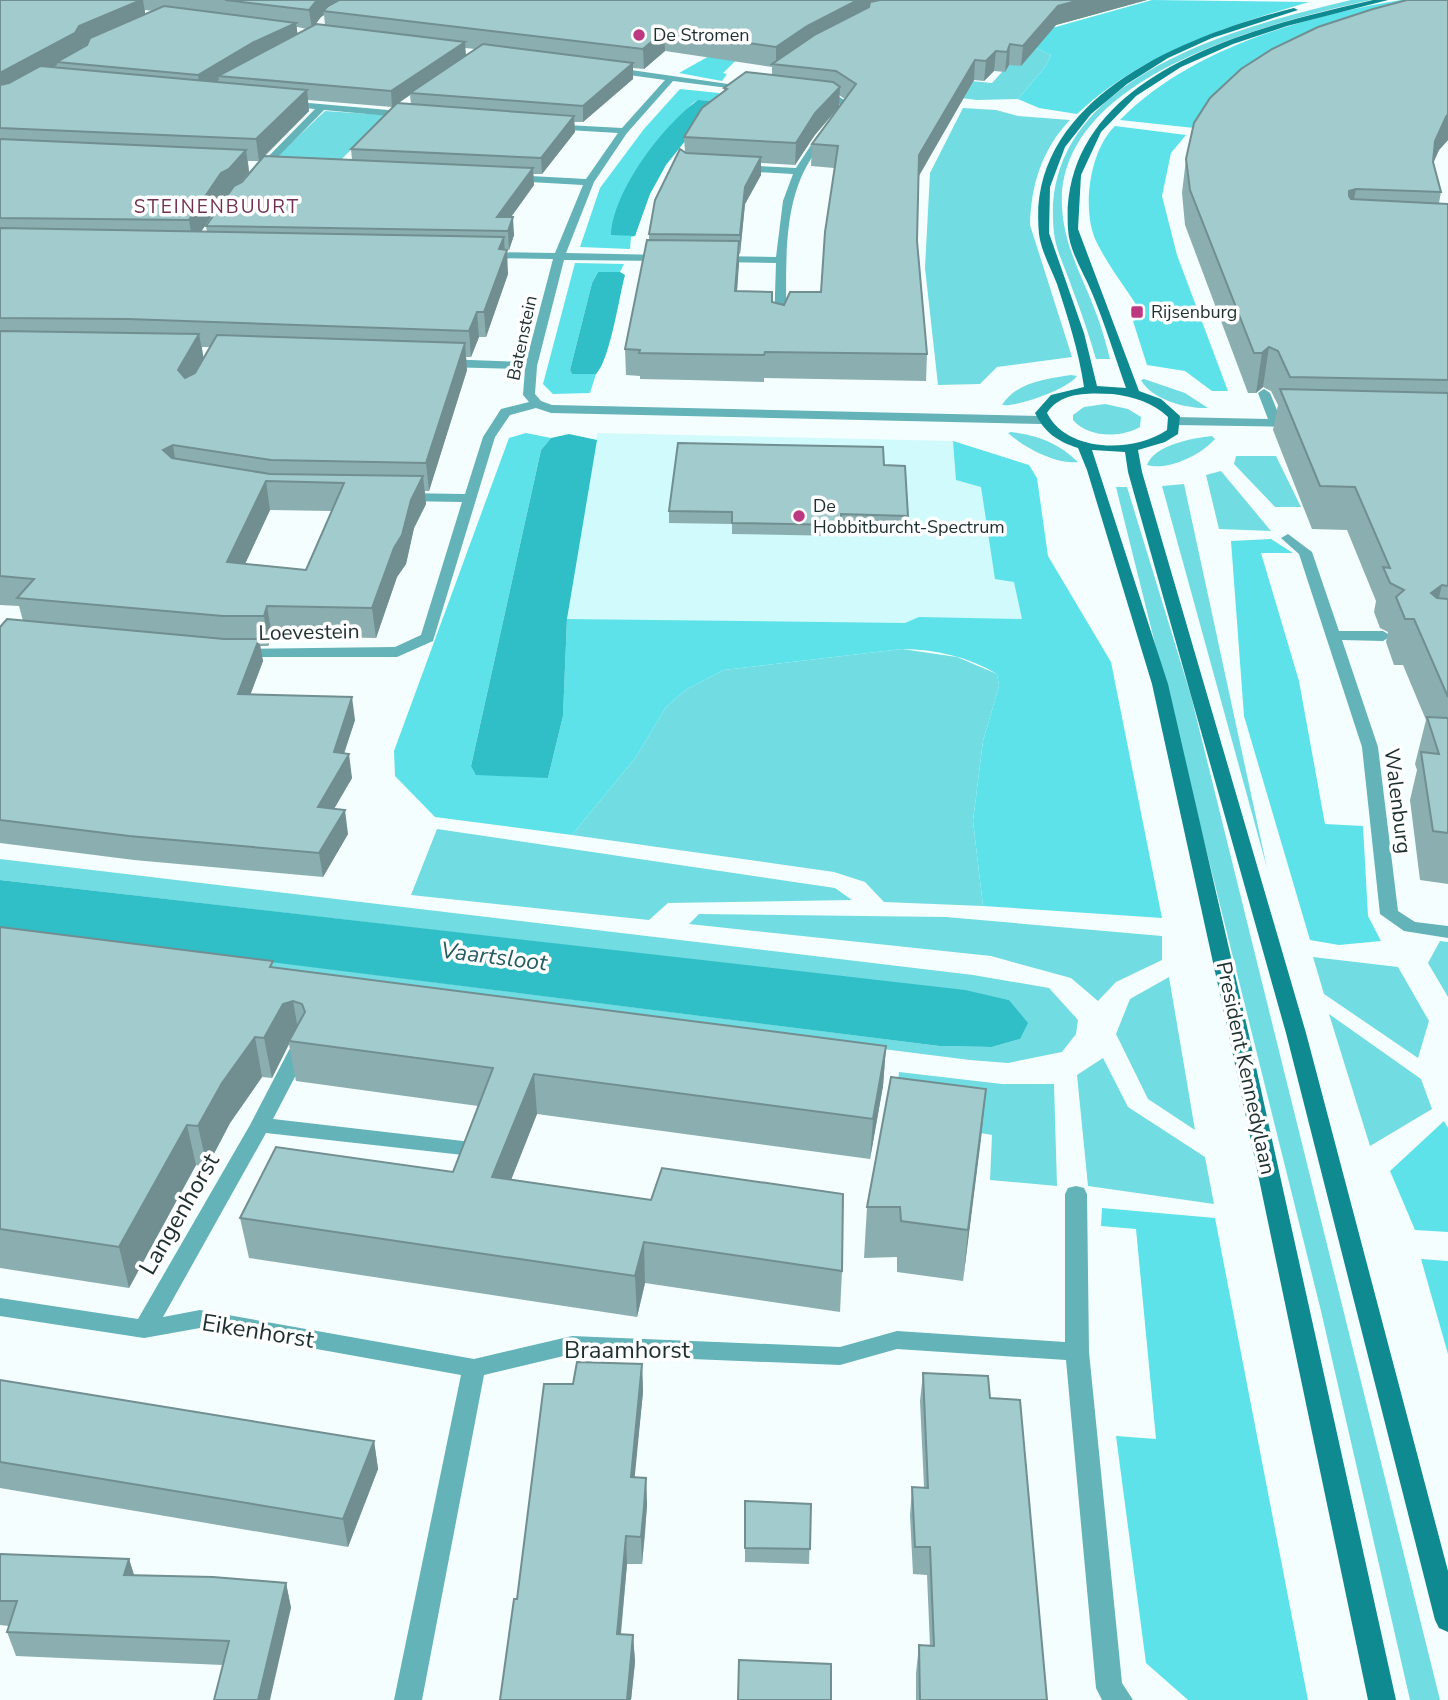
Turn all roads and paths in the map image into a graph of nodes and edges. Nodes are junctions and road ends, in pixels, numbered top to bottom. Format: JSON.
{"nodes":[{"id":1,"x":1342,"y":0,"type":"edge"},
{"id":2,"x":1384,"y":0,"type":"edge"},
{"id":3,"x":604,"y":69,"type":"edge"},
{"id":4,"x":670,"y":79,"type":"junction"},
{"id":5,"x":769,"y":90,"type":"edge"},
{"id":6,"x":804,"y":94,"type":"edge"},
{"id":7,"x":273,"y":103,"type":"edge"},
{"id":8,"x":405,"y":106,"type":"edge"},
{"id":9,"x":322,"y":107,"type":"junction"},
{"id":10,"x":395,"y":113,"type":"junction"},
{"id":11,"x":423,"y":116,"type":"edge"},
{"id":12,"x":386,"y":123,"type":"edge"},
{"id":13,"x":545,"y":125,"type":"edge"},
{"id":14,"x":624,"y":131,"type":"junction"},
{"id":15,"x":262,"y":167,"type":"junction"},
{"id":16,"x":275,"y":167,"type":"edge"},
{"id":17,"x":724,"y":167,"type":"edge"},
{"id":18,"x":252,"y":171,"type":"edge"},
{"id":19,"x":800,"y":171,"type":"junction"},
{"id":20,"x":498,"y":178,"type":"edge"},
{"id":21,"x":589,"y":182,"type":"junction"},
{"id":22,"x":477,"y":254,"type":"edge"},
{"id":23,"x":559,"y":256,"type":"junction"},
{"id":24,"x":684,"y":258,"type":"edge"},
{"id":25,"x":698,"y":259,"type":"edge"},
{"id":26,"x":782,"y":260,"type":"junction"},
{"id":27,"x":780,"y":326,"type":"edge"},
{"id":28,"x":433,"y":362,"type":"edge"},
{"id":29,"x":531,"y":366,"type":"junction"},
{"id":30,"x":1091,"y":390,"type":"junction"},
{"id":31,"x":1264,"y":393,"type":"edge"},
{"id":32,"x":1134,"y":394,"type":"junction"},
{"id":33,"x":537,"y":404,"type":"junction"},
{"id":34,"x":1042,"y":421,"type":"junction"},
{"id":35,"x":1175,"y":421,"type":"junction"},
{"id":36,"x":1276,"y":424,"type":"junction"},
{"id":37,"x":1315,"y":425,"type":"edge"},
{"id":38,"x":1083,"y":444,"type":"junction"},
{"id":39,"x":1131,"y":447,"type":"junction"},
{"id":40,"x":386,"y":496,"type":"edge"},
{"id":41,"x":469,"y":498,"type":"junction"},
{"id":42,"x":1288,"y":538,"type":"dead end"},
{"id":43,"x":1334,"y":635,"type":"junction"},
{"id":44,"x":1383,"y":636,"type":"dead end"},
{"id":45,"x":214,"y":652,"type":"edge"},
{"id":46,"x":1448,"y":932,"type":"edge"},
{"id":47,"x":299,"y":1050,"type":"edge"},
{"id":48,"x":260,"y":1125,"type":"junction"},
{"id":49,"x":463,"y":1148,"type":"edge"},
{"id":50,"x":1076,"y":1194,"type":"dead end"},
{"id":51,"x":0,"y":1307,"type":"edge"},
{"id":52,"x":144,"y":1329,"type":"junction"},
{"id":53,"x":1077,"y":1352,"type":"junction"},
{"id":54,"x":474,"y":1368,"type":"junction"},
{"id":55,"x":1448,"y":1620,"type":"edge"},
{"id":56,"x":408,"y":1700,"type":"edge"},
{"id":57,"x":1119,"y":1700,"type":"edge"},
{"id":58,"x":1382,"y":1700,"type":"edge"}],
"edges":[{"from":1,"to":30,"type":"street"},
{"from":2,"to":32,"type":"street"},
{"from":3,"to":4,"type":"street"},
{"from":4,"to":5,"type":"street"},
{"from":4,"to":14,"type":"street","name":"Batenstein"},
{"from":6,"to":19,"type":"street"},
{"from":7,"to":9,"type":"street"},
{"from":8,"to":10,"type":"street"},
{"from":9,"to":10,"type":"street"},
{"from":9,"to":15,"type":"street"},
{"from":10,"to":11,"type":"street"},
{"from":10,"to":12,"type":"street"},
{"from":13,"to":14,"type":"street"},
{"from":14,"to":21,"type":"street","name":"Batenstein"},
{"from":15,"to":16,"type":"street"},
{"from":15,"to":18,"type":"street"},
{"from":17,"to":19,"type":"street"},
{"from":19,"to":26,"type":"street"},
{"from":20,"to":21,"type":"street"},
{"from":21,"to":23,"type":"street","name":"Batenstein"},
{"from":22,"to":23,"type":"street"},
{"from":23,"to":24,"type":"street"},
{"from":23,"to":29,"type":"street","name":"Batenstein"},
{"from":25,"to":26,"type":"street"},
{"from":26,"to":27,"type":"street"},
{"from":28,"to":29,"type":"street"},
{"from":29,"to":33,"type":"street","name":"Batenstein"},
{"from":30,"to":32,"type":"street"},
{"from":30,"to":34,"type":"street"},
{"from":31,"to":36,"type":"street"},
{"from":32,"to":35,"type":"street"},
{"from":33,"to":34,"type":"street","name":"Batenstein"},
{"from":33,"to":41,"type":"street","name":"Loevestein"},
{"from":34,"to":38,"type":"street"},
{"from":35,"to":36,"type":"street"},
{"from":35,"to":39,"type":"street"},
{"from":36,"to":37,"type":"street"},
{"from":38,"to":39,"type":"street"},
{"from":38,"to":58,"type":"street","name":"President Kennedylaan"},
{"from":39,"to":55,"type":"street"},
{"from":40,"to":41,"type":"street"},
{"from":41,"to":45,"type":"street","name":"Loevestein"},
{"from":42,"to":43,"type":"street","name":"Walenburg"},
{"from":43,"to":44,"type":"street"},
{"from":43,"to":46,"type":"street","name":"Walenburg"},
{"from":47,"to":48,"type":"street","name":"Langenhorst"},
{"from":48,"to":49,"type":"street"},
{"from":48,"to":52,"type":"street","name":"Langenhorst"},
{"from":50,"to":53,"type":"street"},
{"from":51,"to":52,"type":"street","name":"Eikenhorst"},
{"from":52,"to":54,"type":"street","name":"Eikenhorst"},
{"from":53,"to":54,"type":"street","name":"Braamhorst"},
{"from":53,"to":57,"type":"street"},
{"from":54,"to":56,"type":"street"}]}
